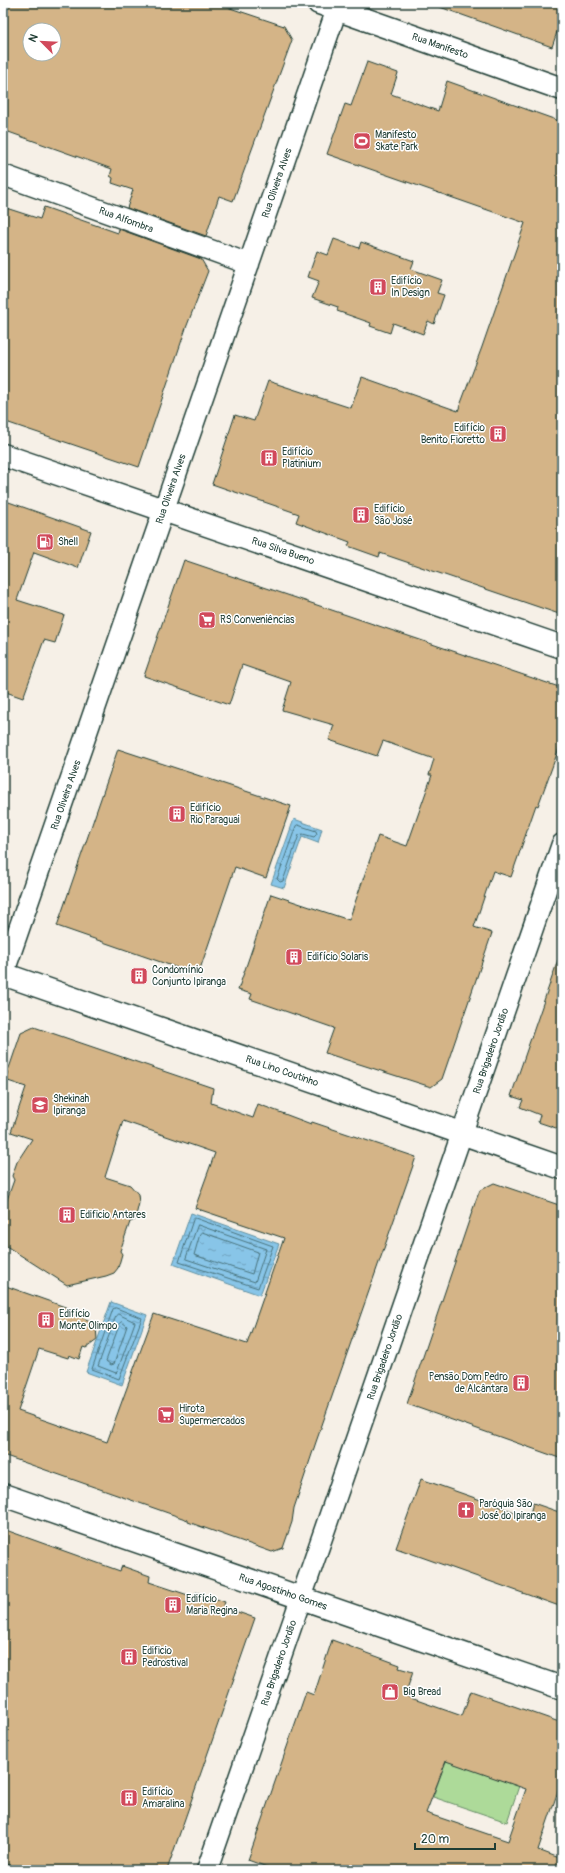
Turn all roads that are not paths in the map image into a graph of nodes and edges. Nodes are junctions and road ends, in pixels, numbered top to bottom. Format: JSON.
{"nodes":[{"id":1,"x":332,"y":5,"type":"edge"},
{"id":2,"x":562,"y":89,"type":"edge"},
{"id":3,"x":3,"y":176,"type":"edge"},
{"id":4,"x":249,"y":264,"type":"junction"},
{"id":5,"x":3,"y":455,"type":"edge"},
{"id":6,"x":164,"y":510,"type":"junction"},
{"id":7,"x":562,"y":647,"type":"edge"},
{"id":8,"x":562,"y":844,"type":"edge"},
{"id":9,"x":559,"y":864,"type":"edge"},
{"id":10,"x":3,"y":974,"type":"edge"},
{"id":11,"x":462,"y":1133,"type":"junction"},
{"id":12,"x":562,"y":1168,"type":"edge"},
{"id":13,"x":3,"y":1495,"type":"edge"},
{"id":14,"x":301,"y":1598,"type":"junction"},
{"id":15,"x":562,"y":1688,"type":"edge"},
{"id":16,"x":207,"y":1870,"type":"edge"}],
"edges":[{"from":1,"to":2,"type":"street","name":"Rua Manifesto"},
{"from":1,"to":4,"type":"street","name":"Rua Oliveira Alves"},
{"from":3,"to":4,"type":"street","name":"Rua Alfombra"},
{"from":4,"to":6,"type":"street","name":"Rua Oliveira Alves"},
{"from":5,"to":6,"type":"street","name":"Rua Silva Bueno"},
{"from":6,"to":7,"type":"street","name":"Rua Silva Bueno"},
{"from":6,"to":10,"type":"street","name":"Rua Oliveira Alves"},
{"from":8,"to":9,"type":"street","name":"Rua Brigadeiro Jordão"},
{"from":9,"to":11,"type":"street","name":"Rua Brigadeiro Jordão"},
{"from":10,"to":11,"type":"street","name":"Rua Lino Coutinho"},
{"from":11,"to":12,"type":"street","name":"Rua Lino Coutinho"},
{"from":11,"to":14,"type":"street","name":"Rua Brigadeiro Jordão"},
{"from":13,"to":14,"type":"street","name":"Rua Agostinho Gomes"},
{"from":14,"to":15,"type":"street","name":"Rua Agostinho Gomes"},
{"from":14,"to":16,"type":"street","name":"Rua Brigadeiro Jordão"}]}
